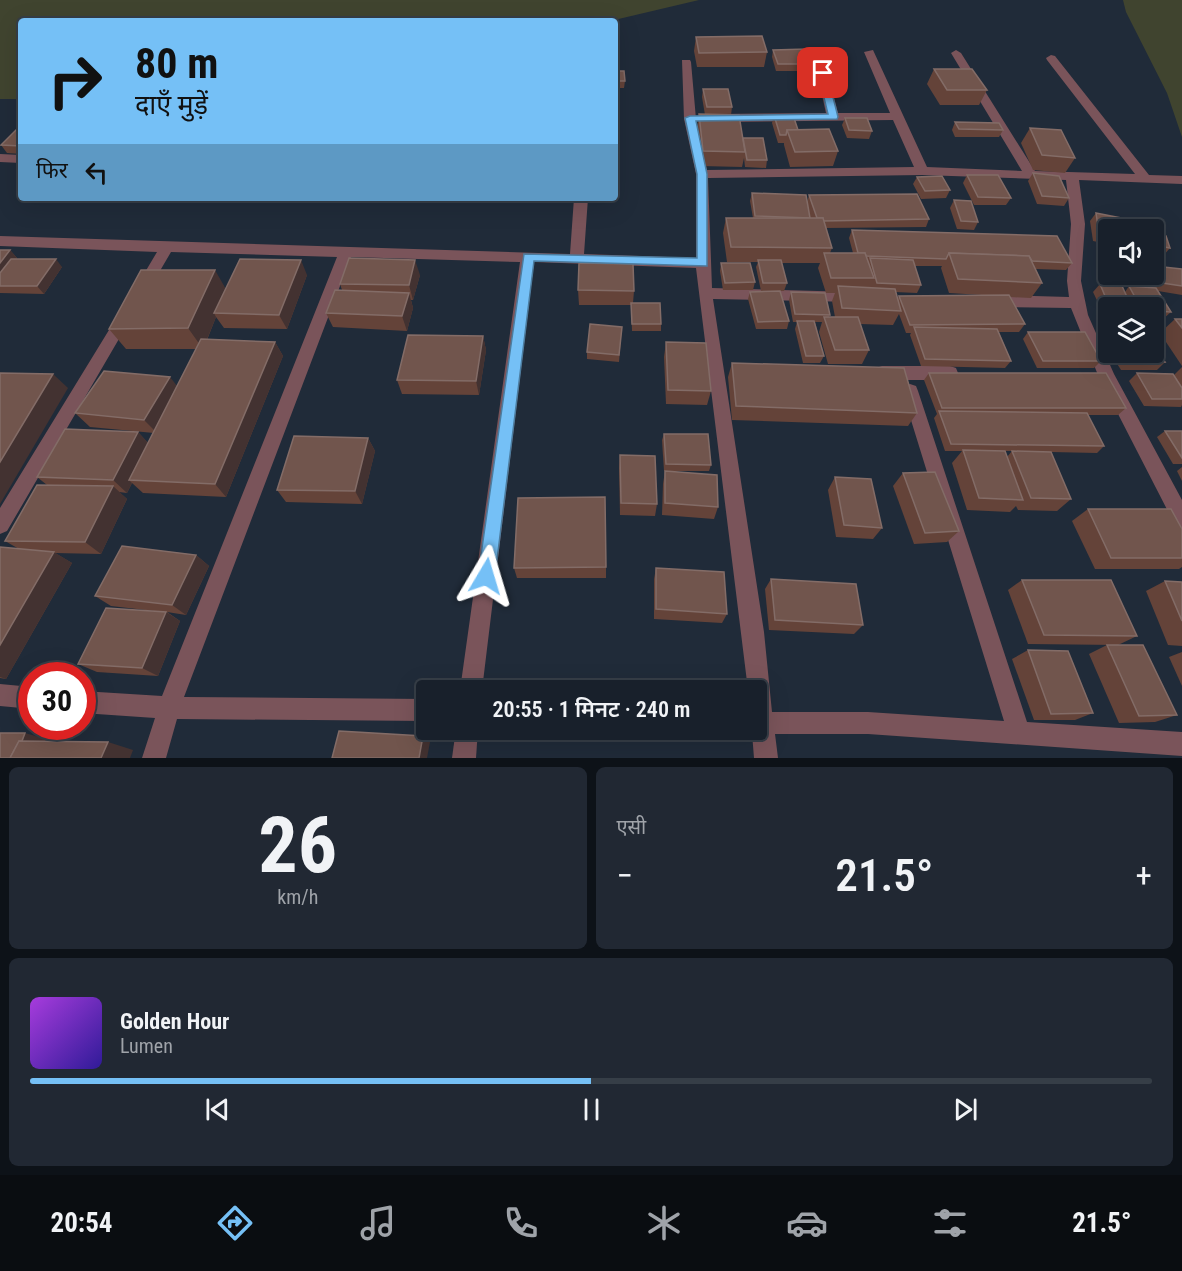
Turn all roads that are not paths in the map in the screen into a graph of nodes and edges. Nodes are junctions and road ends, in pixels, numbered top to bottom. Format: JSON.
{"nodes":[{"id":1,"x":817,"y":51,"type":"dead end"},
{"id":2,"x":869,"y":52,"type":"dead end"},
{"id":3,"x":956,"y":52,"type":"dead end"},
{"id":4,"x":1051,"y":58,"type":"dead end"},
{"id":5,"x":686,"y":62,"type":"dead end"},
{"id":6,"x":833,"y":117,"type":"junction"},
{"id":7,"x":899,"y":117,"type":"junction"},
{"id":8,"x":690,"y":118,"type":"junction"},
{"id":9,"x":0,"y":158,"type":"edge"},
{"id":10,"x":18,"y":159,"type":"edge"},
{"id":11,"x":922,"y":171,"type":"junction"},
{"id":12,"x":702,"y":174,"type":"junction"},
{"id":13,"x":1031,"y":175,"type":"junction"},
{"id":14,"x":1072,"y":176,"type":"junction"},
{"id":15,"x":1144,"y":177,"type":"junction"},
{"id":16,"x":1182,"y":180,"type":"edge"},
{"id":17,"x":581,"y":201,"type":"edge"},
{"id":18,"x":0,"y":241,"type":"edge"},
{"id":19,"x":166,"y":248,"type":"junction"},
{"id":20,"x":346,"y":251,"type":"junction"},
{"id":21,"x":528,"y":257,"type":"junction"},
{"id":22,"x":577,"y":258,"type":"junction"},
{"id":23,"x":703,"y":263,"type":"junction"},
{"id":24,"x":705,"y":293,"type":"junction"},
{"id":25,"x":875,"y":298,"type":"edge"},
{"id":26,"x":982,"y":300,"type":"edge"},
{"id":27,"x":1078,"y":303,"type":"junction"},
{"id":28,"x":869,"y":373,"type":"edge"},
{"id":29,"x":904,"y":373,"type":"junction"},
{"id":30,"x":963,"y":374,"type":"edge"},
{"id":31,"x":1083,"y":375,"type":"edge"},
{"id":32,"x":1107,"y":375,"type":"junction"},
{"id":33,"x":1182,"y":519,"type":"edge"},
{"id":34,"x":0,"y":525,"type":"edge"},
{"id":35,"x":472,"y":680,"type":"edge"},
{"id":36,"x":756,"y":680,"type":"edge"},
{"id":37,"x":0,"y":695,"type":"edge"},
{"id":38,"x":18,"y":697,"type":"edge"},
{"id":39,"x":96,"y":703,"type":"edge"},
{"id":40,"x":169,"y":708,"type":"junction"},
{"id":41,"x":416,"y":710,"type":"edge"},
{"id":42,"x":767,"y":723,"type":"edge"},
{"id":43,"x":1019,"y":732,"type":"junction"},
{"id":44,"x":466,"y":740,"type":"edge"},
{"id":45,"x":762,"y":740,"type":"edge"},
{"id":46,"x":1182,"y":744,"type":"edge"},
{"id":47,"x":154,"y":758,"type":"edge"},
{"id":48,"x":464,"y":758,"type":"edge"},
{"id":49,"x":766,"y":758,"type":"edge"}],
"edges":[{"from":1,"to":6,"type":"street"},
{"from":2,"to":7,"type":"street"},
{"from":3,"to":13,"type":"street"},
{"from":4,"to":15,"type":"street"},
{"from":5,"to":8,"type":"street"},
{"from":6,"to":7,"type":"street"},
{"from":6,"to":8,"type":"street"},
{"from":7,"to":11,"type":"street"},
{"from":8,"to":12,"type":"street"},
{"from":9,"to":10,"type":"street"},
{"from":11,"to":12,"type":"street"},
{"from":11,"to":13,"type":"street"},
{"from":12,"to":23,"type":"street"},
{"from":13,"to":14,"type":"street"},
{"from":14,"to":15,"type":"street"},
{"from":14,"to":27,"type":"street"},
{"from":15,"to":16,"type":"street"},
{"from":17,"to":22,"type":"street"},
{"from":18,"to":19,"type":"street"},
{"from":19,"to":20,"type":"street"},
{"from":19,"to":34,"type":"street"},
{"from":20,"to":21,"type":"street"},
{"from":20,"to":40,"type":"street"},
{"from":21,"to":22,"type":"street"},
{"from":21,"to":35,"type":"street"},
{"from":22,"to":23,"type":"street"},
{"from":23,"to":24,"type":"street"},
{"from":24,"to":25,"type":"street"},
{"from":24,"to":36,"type":"street"},
{"from":26,"to":27,"type":"street"},
{"from":27,"to":32,"type":"street"},
{"from":28,"to":29,"type":"street"},
{"from":29,"to":30,"type":"street"},
{"from":29,"to":43,"type":"street"},
{"from":31,"to":32,"type":"street"},
{"from":32,"to":33,"type":"street"},
{"from":37,"to":38,"type":"street"},
{"from":39,"to":40,"type":"street"},
{"from":40,"to":41,"type":"street"},
{"from":40,"to":47,"type":"street"},
{"from":42,"to":43,"type":"street"},
{"from":43,"to":46,"type":"street"},
{"from":44,"to":48,"type":"street"},
{"from":45,"to":49,"type":"street"}]}
